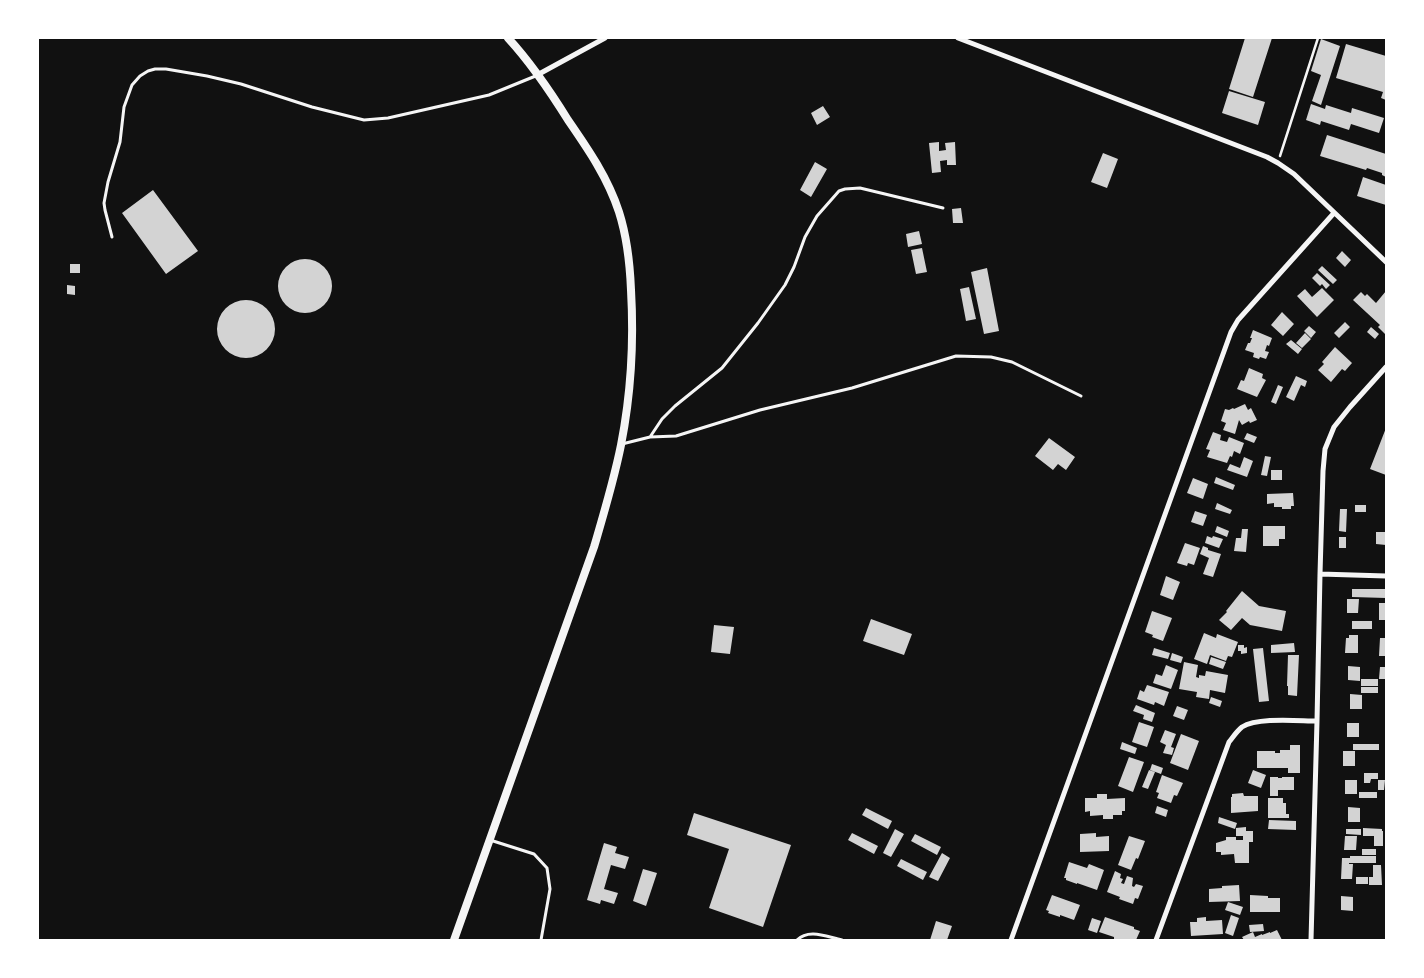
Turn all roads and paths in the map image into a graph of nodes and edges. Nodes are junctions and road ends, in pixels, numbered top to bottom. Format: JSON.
{"nodes":[{"id":1,"x":508,"y":38,"type":"edge"},
{"id":2,"x":605,"y":38,"type":"edge"},
{"id":3,"x":958,"y":38,"type":"edge"},
{"id":4,"x":1318,"y":38,"type":"edge"},
{"id":5,"x":539,"y":74,"type":"junction"},
{"id":6,"x":1278,"y":163,"type":"junction"},
{"id":7,"x":943,"y":208,"type":"dead end"},
{"id":8,"x":1334,"y":213,"type":"junction"},
{"id":9,"x":112,"y":237,"type":"dead end"},
{"id":10,"x":1386,"y":262,"type":"edge"},
{"id":11,"x":1386,"y":367,"type":"edge"},
{"id":12,"x":1081,"y":396,"type":"dead end"},
{"id":13,"x":650,"y":437,"type":"junction"},
{"id":14,"x":621,"y":444,"type":"junction"},
{"id":15,"x":1320,"y":574,"type":"junction"},
{"id":16,"x":1386,"y":576,"type":"edge"},
{"id":17,"x":1317,"y":721,"type":"junction"},
{"id":18,"x":489,"y":839,"type":"junction"},
{"id":19,"x":454,"y":940,"type":"edge"},
{"id":20,"x":541,"y":940,"type":"edge"},
{"id":21,"x":797,"y":940,"type":"edge"},
{"id":22,"x":842,"y":940,"type":"edge"},
{"id":23,"x":1011,"y":940,"type":"edge"},
{"id":24,"x":1156,"y":940,"type":"edge"},
{"id":25,"x":1311,"y":940,"type":"edge"}],
"edges":[{"from":1,"to":5,"type":"street"},
{"from":2,"to":5,"type":"street"},
{"from":3,"to":6,"type":"street"},
{"from":4,"to":6,"type":"path"},
{"from":5,"to":9,"type":"lane"},
{"from":5,"to":14,"type":"street"},
{"from":6,"to":8,"type":"street"},
{"from":7,"to":13,"type":"lane"},
{"from":8,"to":10,"type":"street"},
{"from":8,"to":23,"type":"street"},
{"from":11,"to":15,"type":"street"},
{"from":12,"to":13,"type":"lane"},
{"from":13,"to":14,"type":"lane"},
{"from":14,"to":18,"type":"street"},
{"from":15,"to":16,"type":"street"},
{"from":15,"to":17,"type":"street"},
{"from":17,"to":24,"type":"street"},
{"from":17,"to":25,"type":"street"},
{"from":18,"to":19,"type":"street"},
{"from":18,"to":20,"type":"lane"},
{"from":21,"to":22,"type":"lane"}]}
